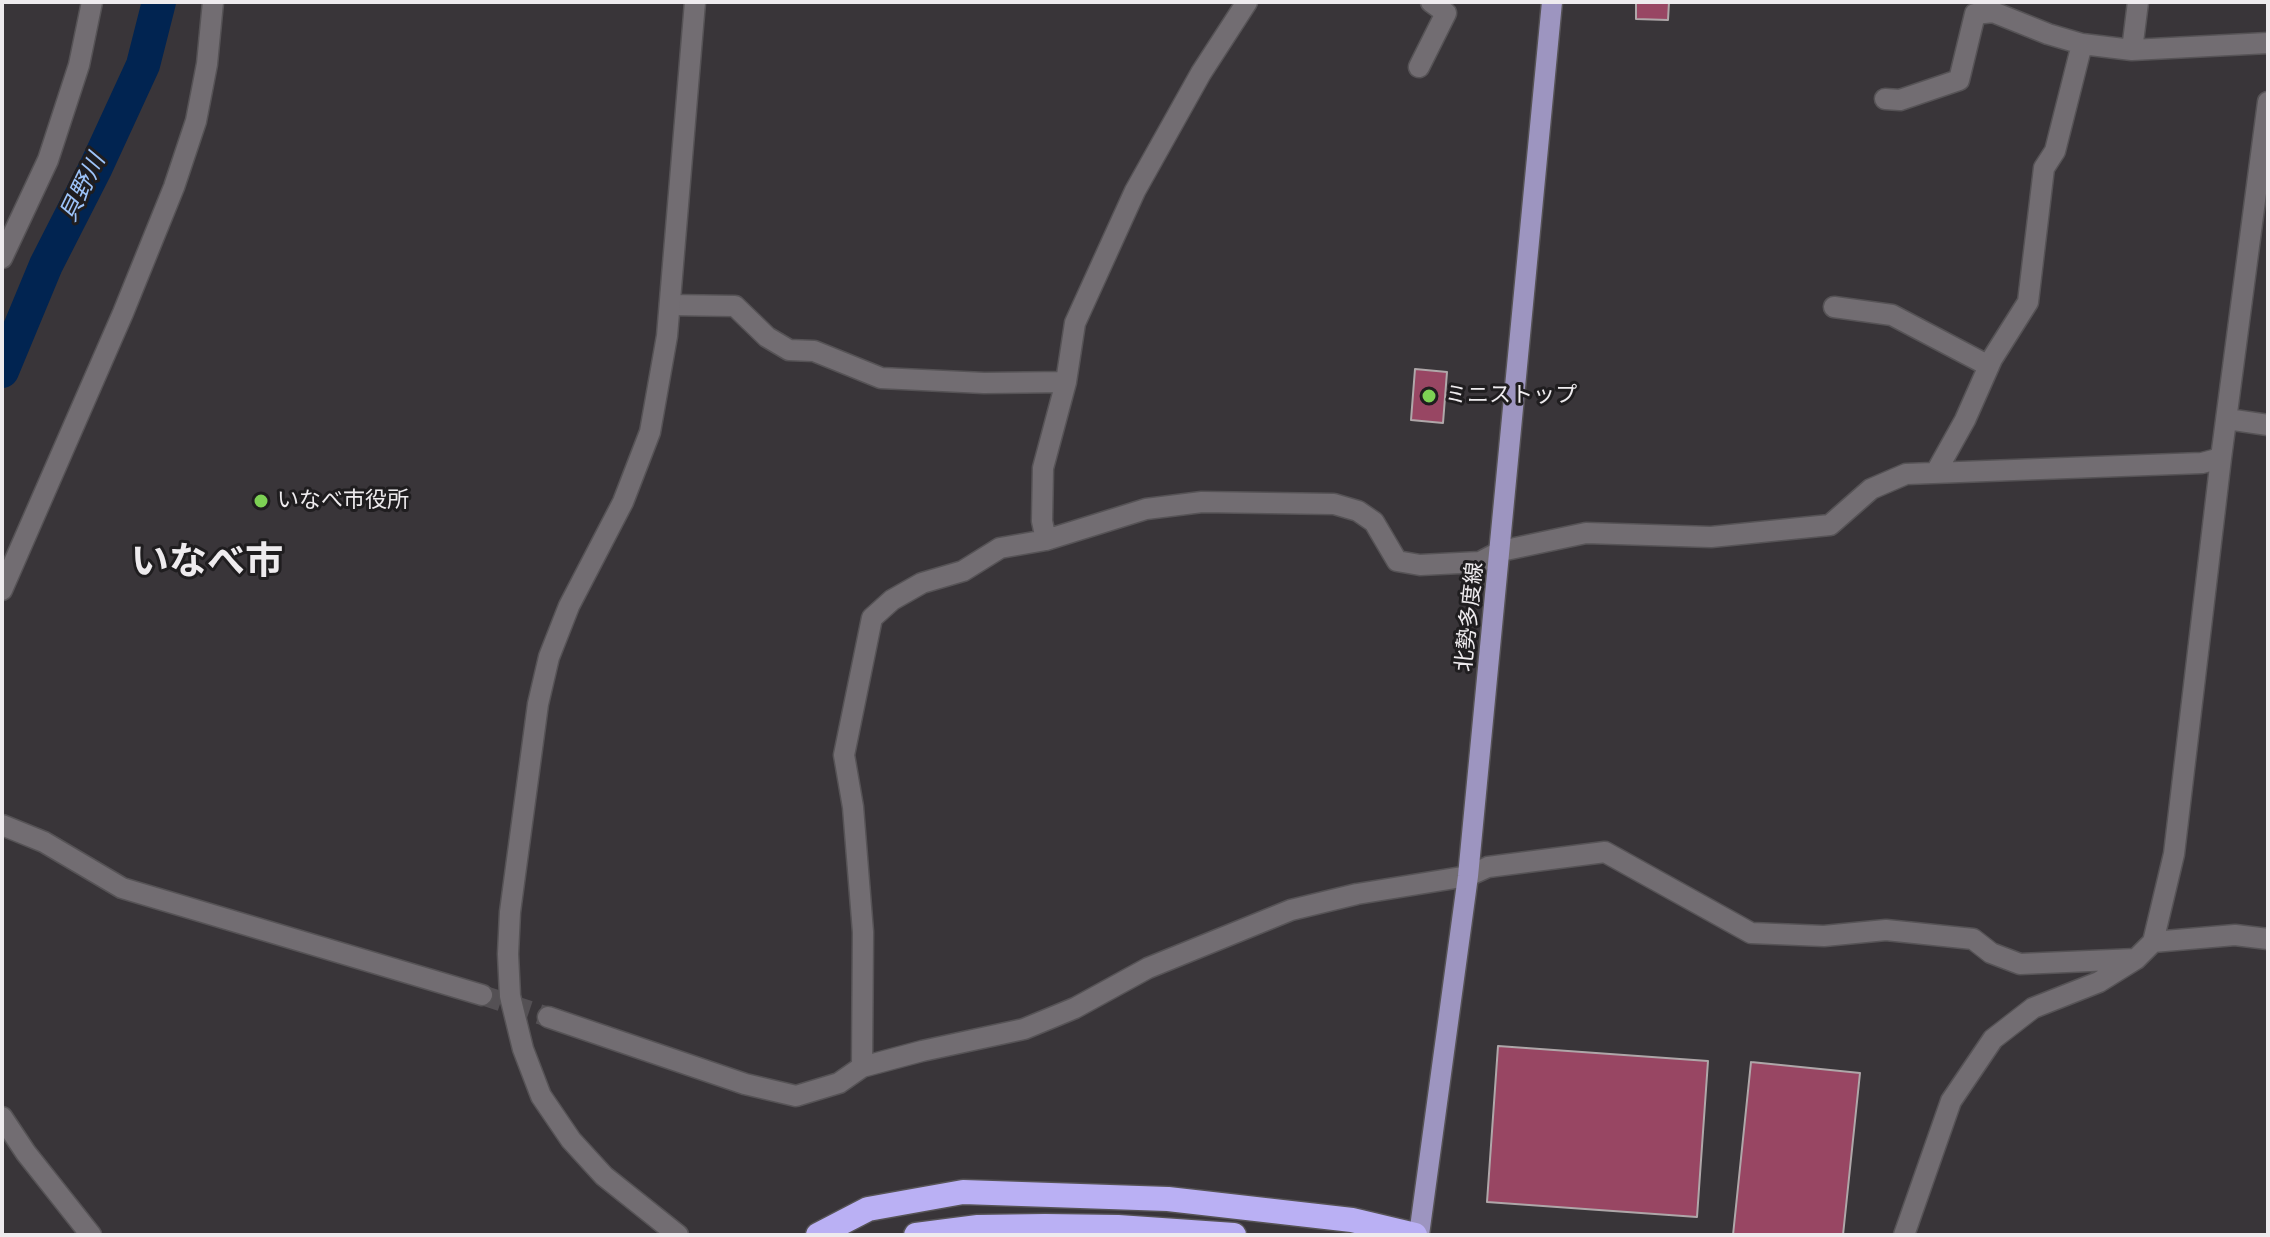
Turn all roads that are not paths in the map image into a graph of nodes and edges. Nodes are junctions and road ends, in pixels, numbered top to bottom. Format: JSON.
{"nodes":[{"id":1,"x":92,"y":2,"type":"edge"},
{"id":2,"x":213,"y":2,"type":"edge"},
{"id":3,"x":695,"y":2,"type":"edge"},
{"id":4,"x":1247,"y":2,"type":"edge"},
{"id":5,"x":1431,"y":2,"type":"edge"},
{"id":6,"x":1552,"y":2,"type":"edge"},
{"id":7,"x":2138,"y":2,"type":"edge"},
{"id":8,"x":2268,"y":43,"type":"edge"},
{"id":9,"x":2082,"y":44,"type":"junction"},
{"id":10,"x":2132,"y":50,"type":"junction"},
{"id":11,"x":1419,"y":67,"type":"dead end"},
{"id":12,"x":1885,"y":99,"type":"dead end"},
{"id":13,"x":2268,"y":102,"type":"edge"},
{"id":14,"x":2,"y":258,"type":"edge"},
{"id":15,"x":670,"y":305,"type":"junction"},
{"id":16,"x":1834,"y":307,"type":"dead end"},
{"id":17,"x":1989,"y":366,"type":"junction"},
{"id":18,"x":1066,"y":382,"type":"junction"},
{"id":19,"x":2227,"y":419,"type":"junction"},
{"id":20,"x":2268,"y":425,"type":"edge"},
{"id":21,"x":2221,"y":458,"type":"junction"},
{"id":22,"x":1936,"y":472,"type":"junction"},
{"id":23,"x":1046,"y":540,"type":"junction"},
{"id":24,"x":1501,"y":551,"type":"junction"},
{"id":25,"x":2,"y":590,"type":"edge"},
{"id":26,"x":2,"y":825,"type":"edge"},
{"id":27,"x":1468,"y":876,"type":"junction"},
{"id":28,"x":2268,"y":939,"type":"edge"},
{"id":29,"x":2153,"y":942,"type":"junction"},
{"id":30,"x":2136,"y":959,"type":"junction"},
{"id":31,"x":482,"y":995,"type":"tunnel mouth"},
{"id":32,"x":548,"y":1017,"type":"tunnel mouth"},
{"id":33,"x":862,"y":1067,"type":"junction"},
{"id":34,"x":2,"y":1117,"type":"edge"},
{"id":35,"x":91,"y":1235,"type":"edge"},
{"id":36,"x":678,"y":1235,"type":"edge"},
{"id":37,"x":818,"y":1235,"type":"edge"},
{"id":38,"x":916,"y":1235,"type":"edge"},
{"id":39,"x":1234,"y":1235,"type":"edge"},
{"id":40,"x":1417,"y":1235,"type":"edge"},
{"id":41,"x":1904,"y":1235,"type":"edge"}],
"edges":[{"from":1,"to":14,"type":"street"},
{"from":2,"to":25,"type":"street"},
{"from":3,"to":15,"type":"street"},
{"from":4,"to":18,"type":"street"},
{"from":5,"to":11,"type":"street"},
{"from":6,"to":24,"type":"main road","name":"北勢多度線"},
{"from":7,"to":10,"type":"street"},
{"from":8,"to":10,"type":"street"},
{"from":9,"to":10,"type":"street"},
{"from":9,"to":12,"type":"street"},
{"from":9,"to":17,"type":"street"},
{"from":13,"to":19,"type":"street"},
{"from":15,"to":18,"type":"street"},
{"from":15,"to":36,"type":"street"},
{"from":16,"to":17,"type":"street"},
{"from":17,"to":22,"type":"street"},
{"from":18,"to":23,"type":"street"},
{"from":19,"to":20,"type":"street"},
{"from":19,"to":21,"type":"street"},
{"from":21,"to":22,"type":"street"},
{"from":21,"to":29,"type":"street"},
{"from":22,"to":24,"type":"street"},
{"from":23,"to":24,"type":"street"},
{"from":23,"to":33,"type":"street"},
{"from":24,"to":27,"type":"main road","name":"北勢多度線"},
{"from":26,"to":31,"type":"street"},
{"from":27,"to":30,"type":"street"},
{"from":27,"to":33,"type":"street"},
{"from":27,"to":40,"type":"main road","name":"北勢多度線"},
{"from":28,"to":29,"type":"street"},
{"from":29,"to":30,"type":"street"},
{"from":30,"to":41,"type":"street"},
{"from":32,"to":33,"type":"street"},
{"from":34,"to":35,"type":"street"},
{"from":37,"to":40,"type":"highway"},
{"from":38,"to":39,"type":"highway"}]}
